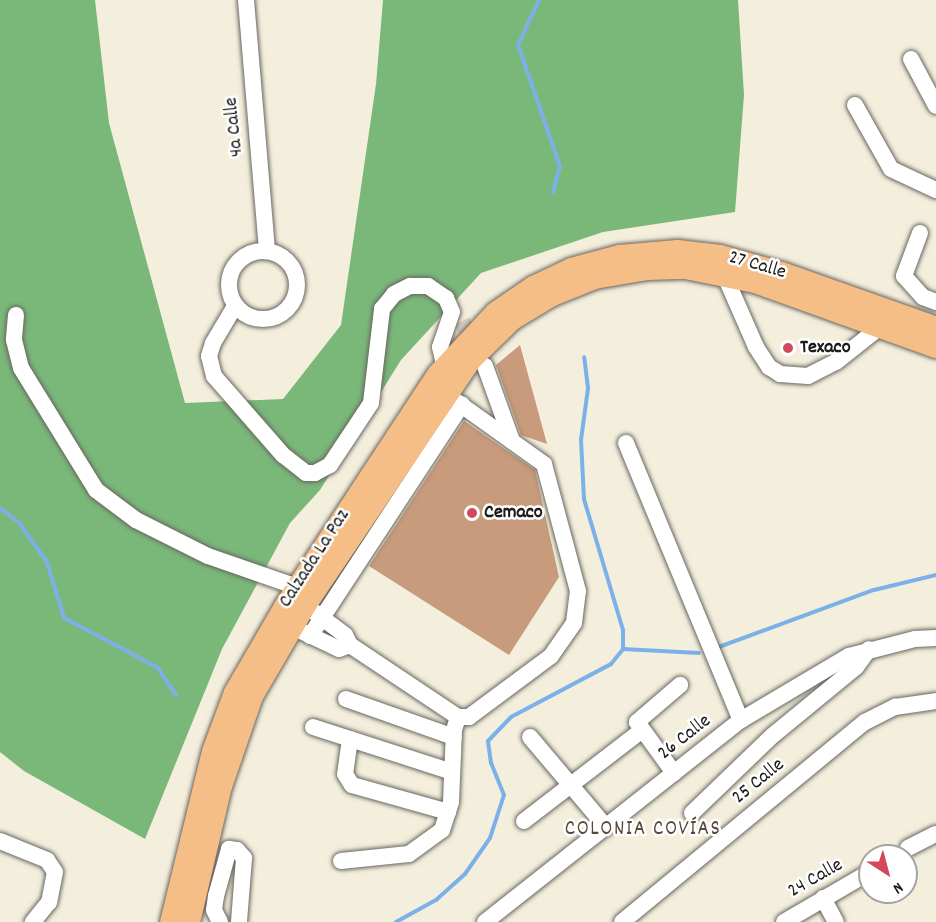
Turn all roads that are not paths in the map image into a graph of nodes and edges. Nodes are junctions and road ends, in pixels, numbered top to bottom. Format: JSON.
{"nodes":[{"id":1,"x":246,"y":0,"type":"edge"},
{"id":2,"x":910,"y":59,"type":"dead end"},
{"id":3,"x":855,"y":105,"type":"dead end"},
{"id":4,"x":936,"y":106,"type":"edge"},
{"id":5,"x":936,"y":190,"type":"edge"},
{"id":6,"x":920,"y":233,"type":"dead end"},
{"id":7,"x":267,"y":251,"type":"junction"},
{"id":8,"x":724,"y":274,"type":"junction"},
{"id":9,"x":574,"y":276,"type":"junction"},
{"id":10,"x":929,"y":299,"type":"edge"},
{"id":11,"x":235,"y":306,"type":"junction"},
{"id":12,"x":16,"y":315,"type":"dead end"},
{"id":13,"x":928,"y":324,"type":"edge"},
{"id":14,"x":880,"y":327,"type":"junction"},
{"id":15,"x":936,"y":347,"type":"edge"},
{"id":16,"x":444,"y":365,"type":"junction"},
{"id":17,"x":485,"y":366,"type":"dead end"},
{"id":18,"x":454,"y":400,"type":"junction"},
{"id":19,"x":512,"y":441,"type":"junction"},
{"id":20,"x":626,"y":444,"type":"dead end"},
{"id":21,"x":308,"y":603,"type":"junction"},
{"id":22,"x":301,"y":631,"type":"junction"},
{"id":23,"x":936,"y":638,"type":"edge"},
{"id":24,"x":350,"y":645,"type":"junction"},
{"id":25,"x":869,"y":649,"type":"junction"},
{"id":26,"x":680,"y":685,"type":"dead end"},
{"id":27,"x":346,"y":699,"type":"dead end"},
{"id":28,"x":936,"y":701,"type":"edge"},
{"id":29,"x":458,"y":717,"type":"junction"},
{"id":30,"x":741,"y":720,"type":"junction"},
{"id":31,"x":313,"y":727,"type":"dead end"},
{"id":32,"x":642,"y":730,"type":"junction"},
{"id":33,"x":453,"y":737,"type":"junction"},
{"id":34,"x":530,"y":737,"type":"dead end"},
{"id":35,"x":350,"y":739,"type":"junction"},
{"id":36,"x":453,"y":772,"type":"junction"},
{"id":37,"x":674,"y":773,"type":"junction"},
{"id":38,"x":569,"y":787,"type":"junction"},
{"id":39,"x":448,"y":812,"type":"junction"},
{"id":40,"x":692,"y":813,"type":"dead end"},
{"id":41,"x":525,"y":821,"type":"dead end"},
{"id":42,"x":606,"y":827,"type":"junction"},
{"id":43,"x":936,"y":834,"type":"edge"},
{"id":44,"x":0,"y":841,"type":"edge"},
{"id":45,"x":916,"y":844,"type":"edge"},
{"id":46,"x":341,"y":861,"type":"dead end"},
{"id":47,"x":209,"y":874,"type":"junction"},
{"id":48,"x":858,"y":879,"type":"edge"},
{"id":49,"x":823,"y":898,"type":"junction"},
{"id":50,"x":495,"y":919,"type":"edge"},
{"id":51,"x":33,"y":922,"type":"edge"},
{"id":52,"x":170,"y":922,"type":"edge"},
{"id":53,"x":189,"y":922,"type":"edge"},
{"id":54,"x":220,"y":922,"type":"edge"},
{"id":55,"x":239,"y":922,"type":"edge"},
{"id":56,"x":622,"y":922,"type":"edge"},
{"id":57,"x":784,"y":922,"type":"edge"},
{"id":58,"x":836,"y":922,"type":"edge"}],
"edges":[{"from":1,"to":7,"type":"street","name":"4a Calle"},
{"from":2,"to":4,"type":"street"},
{"from":3,"to":5,"type":"street"},
{"from":6,"to":10,"type":"street"},
{"from":7,"to":11,"type":"street"},
{"from":7,"to":11,"type":"street"},
{"from":8,"to":9,"type":"main road","name":"27 Calle"},
{"from":8,"to":14,"type":"main road","name":"27 Calle"},
{"from":8,"to":14,"type":"street"},
{"from":9,"to":13,"type":"main road","name":"27 Calle"},
{"from":9,"to":16,"type":"main road","name":"Calzada La Paz"},
{"from":9,"to":18,"type":"main road","name":"Calzada La Paz"},
{"from":10,"to":13,"type":"street"},
{"from":11,"to":16,"type":"street"},
{"from":12,"to":21,"type":"street"},
{"from":14,"to":15,"type":"main road","name":"27 Calle"},
{"from":16,"to":21,"type":"main road","name":"Calzada La Paz"},
{"from":17,"to":19,"type":"street"},
{"from":18,"to":19,"type":"street"},
{"from":18,"to":21,"type":"main road","name":"Calzada La Paz"},
{"from":19,"to":29,"type":"street"},
{"from":20,"to":30,"type":"street"},
{"from":21,"to":22,"type":"main road","name":"Calzada La Paz"},
{"from":21,"to":24,"type":"street"},
{"from":21,"to":52,"type":"main road","name":"Calzada La Paz"},
{"from":22,"to":24,"type":"street"},
{"from":22,"to":47,"type":"main road","name":"Calzada La Paz"},
{"from":23,"to":25,"type":"street","name":"26 Calle"},
{"from":24,"to":29,"type":"street"},
{"from":25,"to":30,"type":"street","name":"26 Calle"},
{"from":25,"to":40,"type":"street"},
{"from":26,"to":32,"type":"street"},
{"from":27,"to":33,"type":"street"},
{"from":28,"to":56,"type":"street","name":"25 Calle"},
{"from":29,"to":33,"type":"street"},
{"from":30,"to":37,"type":"street","name":"26 Calle"},
{"from":31,"to":35,"type":"street"},
{"from":32,"to":37,"type":"street"},
{"from":32,"to":38,"type":"street"},
{"from":33,"to":36,"type":"street"},
{"from":34,"to":38,"type":"street"},
{"from":35,"to":36,"type":"street"},
{"from":35,"to":39,"type":"street"},
{"from":36,"to":39,"type":"street"},
{"from":37,"to":42,"type":"street","name":"26 Calle"},
{"from":38,"to":41,"type":"street"},
{"from":38,"to":42,"type":"street"},
{"from":39,"to":46,"type":"street"},
{"from":42,"to":50,"type":"street","name":"26 Calle"},
{"from":43,"to":45,"type":"street"},
{"from":44,"to":51,"type":"street"},
{"from":47,"to":53,"type":"main road","name":"Calzada La Paz"},
{"from":47,"to":54,"type":"street"},
{"from":47,"to":55,"type":"street"},
{"from":48,"to":49,"type":"street","name":"24 Calle"},
{"from":49,"to":57,"type":"street","name":"24 Calle"},
{"from":49,"to":58,"type":"street"}]}
